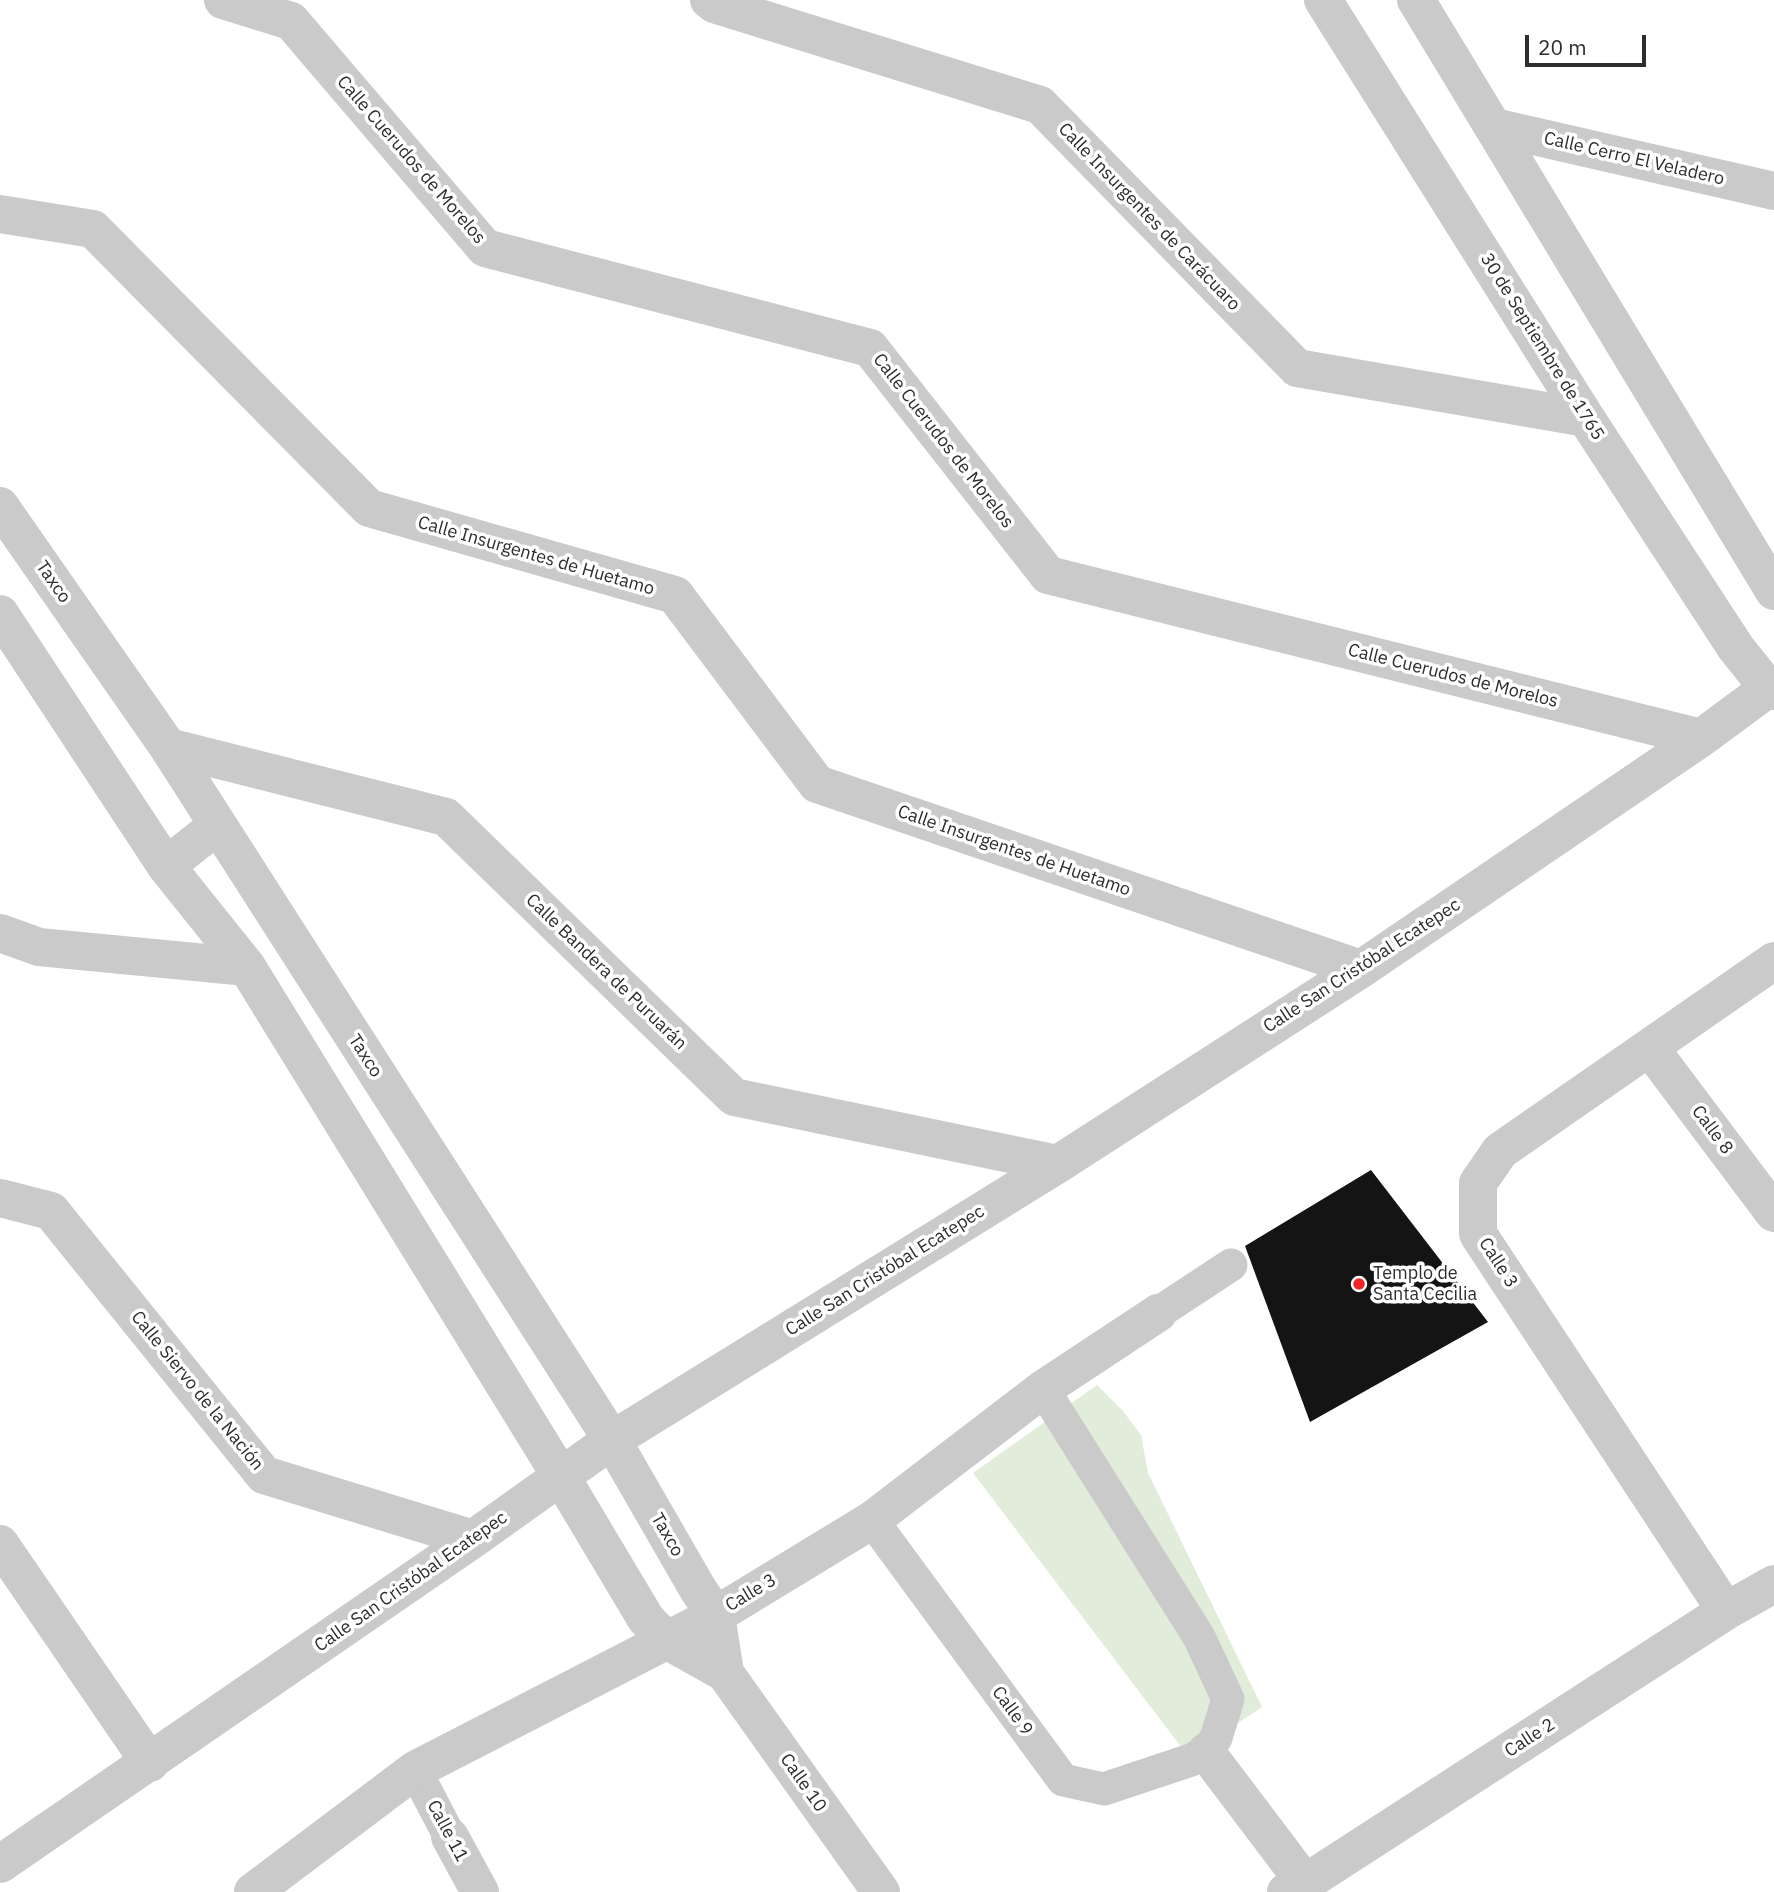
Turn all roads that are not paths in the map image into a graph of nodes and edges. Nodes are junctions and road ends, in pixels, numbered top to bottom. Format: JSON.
{"nodes":[{"id":1,"x":223,"y":0,"type":"edge"},
{"id":2,"x":709,"y":0,"type":"edge"},
{"id":3,"x":1323,"y":0,"type":"edge"},
{"id":4,"x":1416,"y":0,"type":"edge"},
{"id":5,"x":1494,"y":127,"type":"junction"},
{"id":6,"x":1774,"y":191,"type":"edge"},
{"id":7,"x":0,"y":214,"type":"edge"},
{"id":8,"x":1586,"y":418,"type":"junction"},
{"id":9,"x":0,"y":506,"type":"edge"},
{"id":10,"x":1774,"y":591,"type":"edge"},
{"id":11,"x":0,"y":614,"type":"edge"},
{"id":12,"x":1772,"y":688,"type":"edge"},
{"id":13,"x":1701,"y":738,"type":"junction"},
{"id":14,"x":168,"y":747,"type":"junction"},
{"id":15,"x":218,"y":825,"type":"junction"},
{"id":16,"x":166,"y":866,"type":"junction"},
{"id":17,"x":0,"y":933,"type":"edge"},
{"id":18,"x":1774,"y":961,"type":"edge"},
{"id":19,"x":247,"y":967,"type":"junction"},
{"id":20,"x":1361,"y":969,"type":"junction"},
{"id":21,"x":1650,"y":1048,"type":"junction"},
{"id":22,"x":1058,"y":1164,"type":"junction"},
{"id":23,"x":0,"y":1198,"type":"edge"},
{"id":24,"x":1774,"y":1213,"type":"edge"},
{"id":25,"x":1231,"y":1265,"type":"dead end"},
{"id":26,"x":1158,"y":1313,"type":"joint"},
{"id":27,"x":1043,"y":1389,"type":"junction"},
{"id":28,"x":612,"y":1440,"type":"junction"},
{"id":29,"x":561,"y":1475,"type":"junction"},
{"id":30,"x":872,"y":1520,"type":"junction"},
{"id":31,"x":473,"y":1539,"type":"junction"},
{"id":32,"x":0,"y":1544,"type":"edge"},
{"id":33,"x":1774,"y":1584,"type":"edge"},
{"id":34,"x":1726,"y":1611,"type":"junction"},
{"id":35,"x":716,"y":1615,"type":"junction"},
{"id":36,"x":666,"y":1640,"type":"junction"},
{"id":37,"x":725,"y":1674,"type":"junction"},
{"id":38,"x":1206,"y":1752,"type":"junction"},
{"id":39,"x":150,"y":1763,"type":"junction"},
{"id":40,"x":415,"y":1770,"type":"junction"},
{"id":41,"x":450,"y":1837,"type":"joint"},
{"id":42,"x":0,"y":1864,"type":"edge"},
{"id":43,"x":1296,"y":1887,"type":"edge"},
{"id":44,"x":253,"y":1892,"type":"edge"},
{"id":45,"x":480,"y":1892,"type":"edge"},
{"id":46,"x":881,"y":1892,"type":"edge"}],
"edges":[{"from":1,"to":13,"type":"street","name":"Calle Cuerudos de Morelos"},
{"from":2,"to":8,"type":"street","name":"Calle Insurgentes de Carácuaro"},
{"from":3,"to":8,"type":"street","name":"30 de Septiembre de 1765"},
{"from":4,"to":5,"type":"street"},
{"from":5,"to":6,"type":"street","name":"Calle Cerro El Veladero"},
{"from":5,"to":10,"type":"street"},
{"from":7,"to":20,"type":"street","name":"Calle Insurgentes de Huetamo"},
{"from":8,"to":12,"type":"street","name":"30 de Septiembre de 1765"},
{"from":9,"to":14,"type":"street","name":"Taxco"},
{"from":11,"to":16,"type":"street"},
{"from":12,"to":13,"type":"street","name":"Calle San Cristóbal Ecatepec"},
{"from":13,"to":20,"type":"street","name":"Calle San Cristóbal Ecatepec"},
{"from":14,"to":15,"type":"street","name":"Taxco"},
{"from":14,"to":22,"type":"street","name":"Calle Bandera de Puruarán"},
{"from":15,"to":16,"type":"street"},
{"from":15,"to":28,"type":"street","name":"Taxco"},
{"from":16,"to":19,"type":"street"},
{"from":17,"to":19,"type":"street"},
{"from":18,"to":21,"type":"street","name":"Calle 3"},
{"from":19,"to":29,"type":"street"},
{"from":20,"to":22,"type":"street","name":"Calle San Cristóbal Ecatepec"},
{"from":21,"to":24,"type":"street","name":"Calle 8"},
{"from":21,"to":34,"type":"street","name":"Calle 3"},
{"from":22,"to":28,"type":"street","name":"Calle San Cristóbal Ecatepec"},
{"from":23,"to":31,"type":"street","name":"Calle Siervo de la Nación"},
{"from":25,"to":26,"type":"street","name":"Calle 3"},
{"from":26,"to":27,"type":"street","name":"Calle 3"},
{"from":27,"to":30,"type":"street","name":"Calle 3"},
{"from":27,"to":38,"type":"street"},
{"from":28,"to":29,"type":"street","name":"Calle San Cristóbal Ecatepec"},
{"from":28,"to":35,"type":"street","name":"Taxco"},
{"from":29,"to":31,"type":"street","name":"Calle San Cristóbal Ecatepec"},
{"from":29,"to":36,"type":"street"},
{"from":30,"to":35,"type":"street","name":"Calle 3"},
{"from":30,"to":38,"type":"street","name":"Calle 9"},
{"from":31,"to":39,"type":"street","name":"Calle San Cristóbal Ecatepec"},
{"from":32,"to":39,"type":"street"},
{"from":33,"to":34,"type":"street","name":"Calle 2"},
{"from":34,"to":43,"type":"street","name":"Calle 2"},
{"from":35,"to":36,"type":"street","name":"Calle 3"},
{"from":35,"to":37,"type":"street","name":"Calle 10"},
{"from":36,"to":37,"type":"street","name":"Calle 10"},
{"from":36,"to":40,"type":"street","name":"Calle 3"},
{"from":37,"to":46,"type":"street","name":"Calle 10"},
{"from":38,"to":43,"type":"street"},
{"from":39,"to":42,"type":"street","name":"Calle San Cristóbal Ecatepec"},
{"from":40,"to":41,"type":"street","name":"Calle 11"},
{"from":40,"to":44,"type":"street","name":"Calle 3"},
{"from":41,"to":45,"type":"street","name":"Calle 11"}]}
